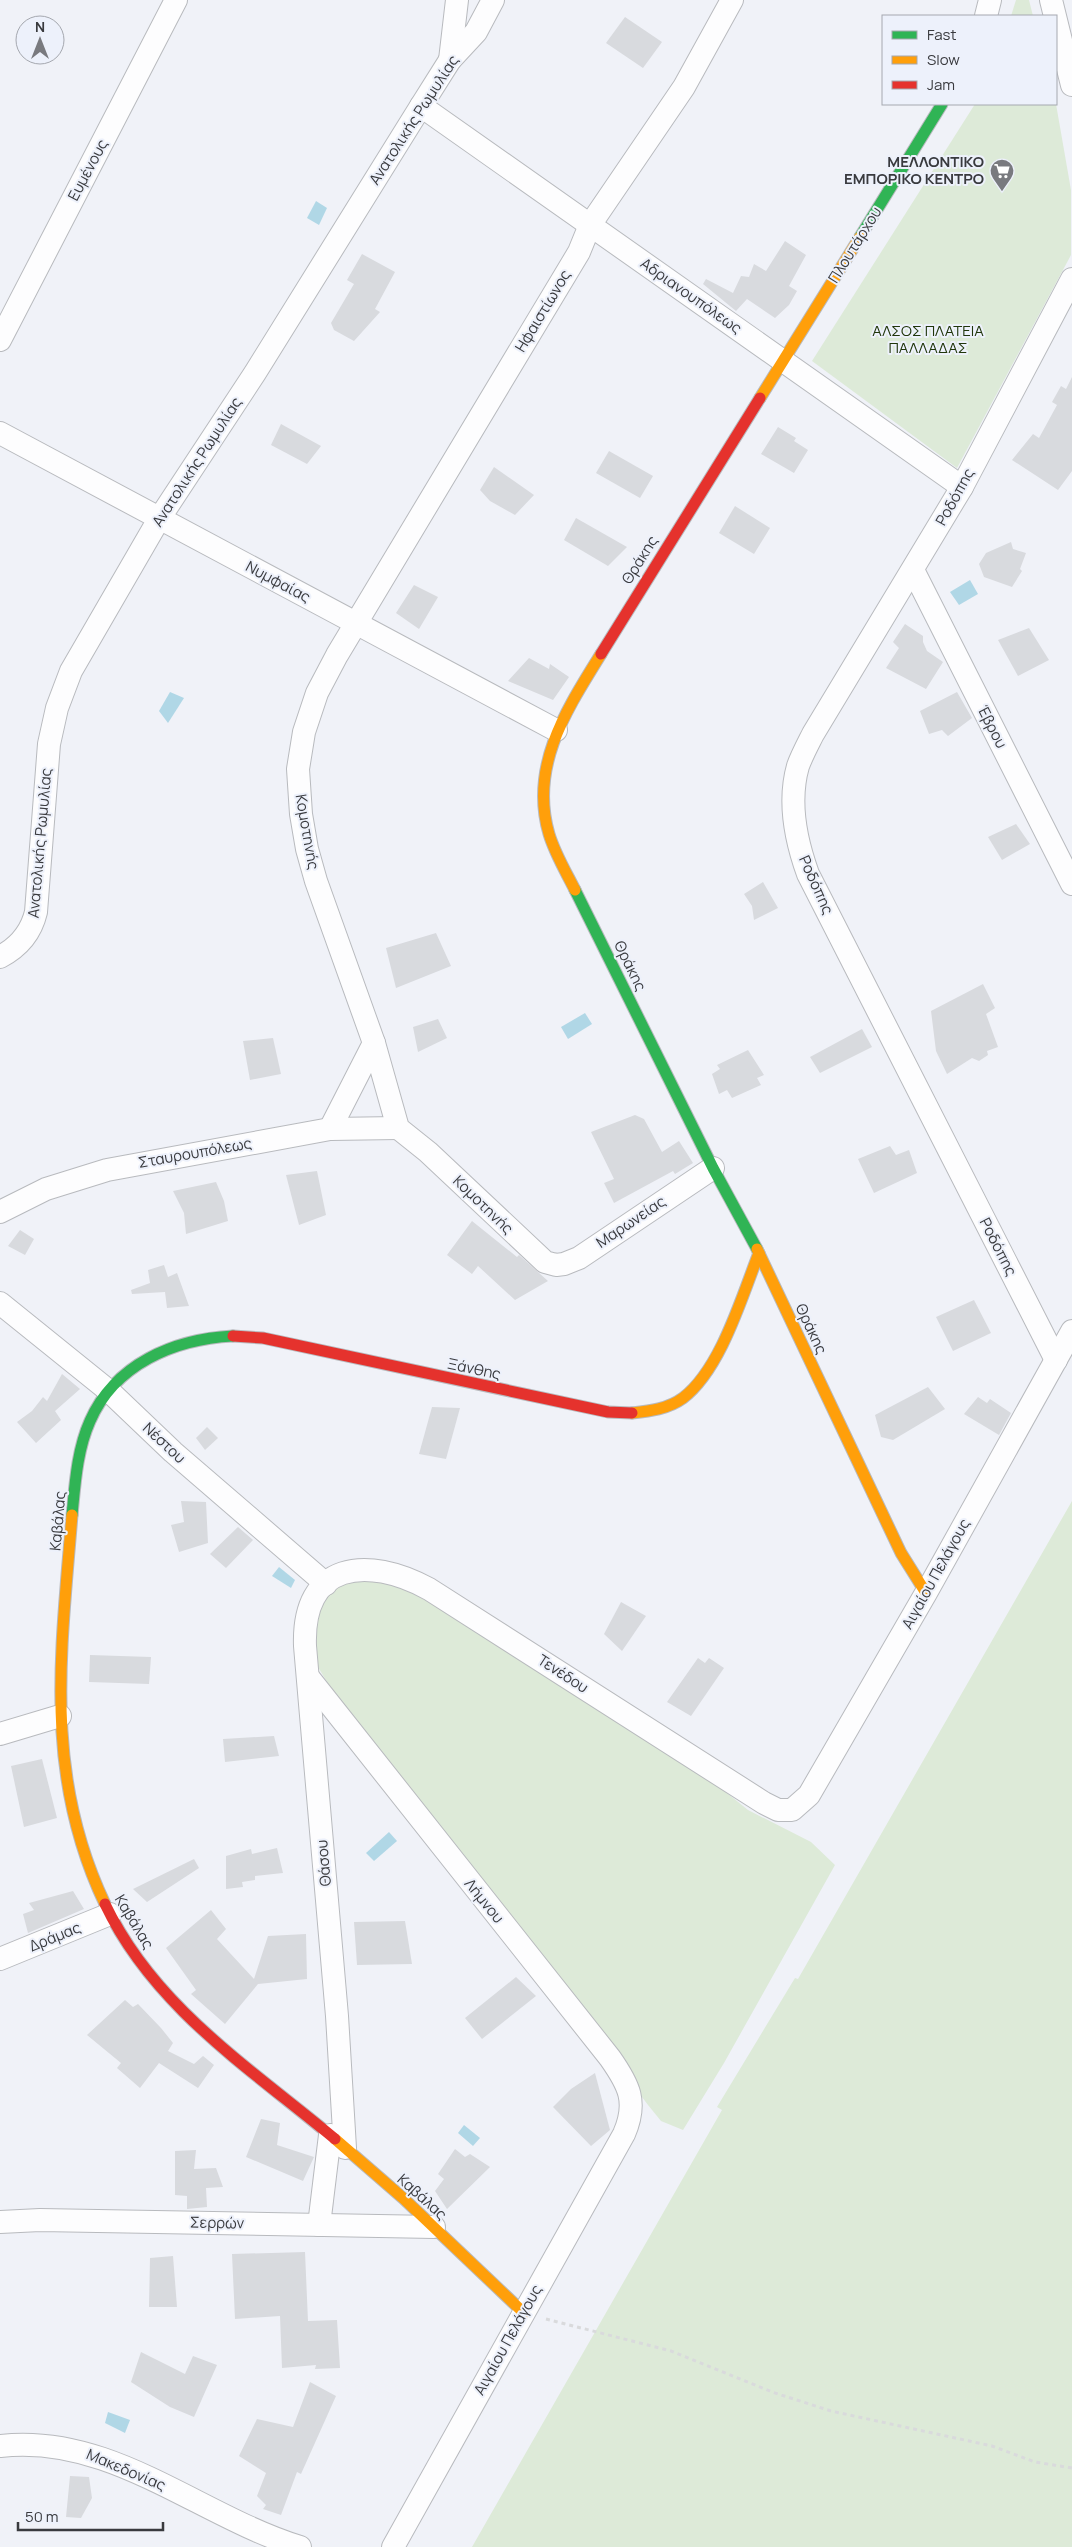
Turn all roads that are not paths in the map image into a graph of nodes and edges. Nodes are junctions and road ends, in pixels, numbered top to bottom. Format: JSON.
{"nodes":[{"id":1,"x":176,"y":0,"type":"edge"},
{"id":2,"x":457,"y":0,"type":"edge"},
{"id":3,"x":493,"y":0,"type":"edge"},
{"id":4,"x":732,"y":0,"type":"edge"},
{"id":5,"x":990,"y":0,"type":"edge"},
{"id":6,"x":1051,"y":0,"type":"edge"},
{"id":7,"x":986,"y":15,"type":"edge"},
{"id":8,"x":1055,"y":15,"type":"edge"},
{"id":9,"x":1057,"y":24,"type":"edge"},
{"id":10,"x":450,"y":60,"type":"junction"},
{"id":11,"x":1072,"y":85,"type":"edge"},
{"id":12,"x":941,"y":105,"type":"edge"},
{"id":13,"x":420,"y":106,"type":"junction"},
{"id":14,"x":590,"y":225,"type":"junction"},
{"id":15,"x":1072,"y":279,"type":"edge"},
{"id":16,"x":0,"y":340,"type":"edge"},
{"id":17,"x":782,"y":361,"type":"junction"},
{"id":18,"x":0,"y":433,"type":"edge"},
{"id":19,"x":962,"y":487,"type":"junction"},
{"id":20,"x":160,"y":519,"type":"junction"},
{"id":21,"x":913,"y":570,"type":"junction"},
{"id":22,"x":356,"y":624,"type":"junction"},
{"id":23,"x":556,"y":730,"type":"junction"},
{"id":24,"x":1072,"y":884,"type":"edge"},
{"id":25,"x":0,"y":957,"type":"edge"},
{"id":26,"x":374,"y":1043,"type":"junction"},
{"id":27,"x":398,"y":1128,"type":"junction"},
{"id":28,"x":330,"y":1130,"type":"junction"},
{"id":29,"x":713,"y":1168,"type":"junction"},
{"id":30,"x":0,"y":1212,"type":"edge"},
{"id":31,"x":759,"y":1253,"type":"junction"},
{"id":32,"x":545,"y":1262,"type":"joint"},
{"id":33,"x":0,"y":1303,"type":"edge"},
{"id":34,"x":1072,"y":1331,"type":"edge"},
{"id":35,"x":1056,"y":1360,"type":"junction"},
{"id":36,"x":109,"y":1391,"type":"junction"},
{"id":37,"x":326,"y":1584,"type":"junction"},
{"id":38,"x":926,"y":1594,"type":"junction"},
{"id":39,"x":309,"y":1678,"type":"junction"},
{"id":40,"x":60,"y":1716,"type":"junction"},
{"id":41,"x":0,"y":1734,"type":"edge"},
{"id":42,"x":792,"y":1810,"type":"joint"},
{"id":43,"x":110,"y":1914,"type":"junction"},
{"id":44,"x":0,"y":1959,"type":"edge"},
{"id":45,"x":624,"y":2134,"type":"joint"},
{"id":46,"x":337,"y":2141,"type":"junction"},
{"id":47,"x":0,"y":2222,"type":"edge"},
{"id":48,"x":319,"y":2225,"type":"junction"},
{"id":49,"x":434,"y":2227,"type":"junction"},
{"id":50,"x":524,"y":2312,"type":"junction"},
{"id":51,"x":0,"y":2446,"type":"edge"},
{"id":52,"x":300,"y":2547,"type":"edge"},
{"id":53,"x":393,"y":2547,"type":"edge"}],
"edges":[{"from":1,"to":16,"type":"street","name":"Ευμένους"},
{"from":2,"to":10,"type":"street"},
{"from":3,"to":10,"type":"street","name":"Ανατολικής Ρωμυλίας"},
{"from":4,"to":14,"type":"street","name":"Ηφαιστίωνος"},
{"from":5,"to":7,"type":"street"},
{"from":6,"to":8,"type":"street"},
{"from":9,"to":11,"type":"street"},
{"from":10,"to":13,"type":"street","name":"Ανατολικής Ρωμυλίας"},
{"from":12,"to":17,"type":"street","name":"Πλουτάρχου"},
{"from":13,"to":14,"type":"street","name":"Αδριανουπόλεως"},
{"from":13,"to":20,"type":"street","name":"Ανατολικής Ρωμυλίας"},
{"from":14,"to":17,"type":"street","name":"Αδριανουπόλεως"},
{"from":14,"to":22,"type":"street","name":"Ηφαιστίωνος"},
{"from":15,"to":19,"type":"street","name":"Ροδόπης"},
{"from":17,"to":19,"type":"street","name":"Αδριανουπόλεως"},
{"from":17,"to":23,"type":"street","name":"Θράκης"},
{"from":18,"to":20,"type":"street","name":"Νυμφαίας"},
{"from":19,"to":21,"type":"street","name":"Ροδόπης"},
{"from":20,"to":22,"type":"street","name":"Νυμφαίας"},
{"from":20,"to":25,"type":"street","name":"Ανατολικής Ρωμυλίας"},
{"from":21,"to":24,"type":"street","name":"Έβρου"},
{"from":21,"to":35,"type":"street","name":"Ροδόπης"},
{"from":22,"to":23,"type":"street","name":"Νυμφαίας"},
{"from":22,"to":26,"type":"street","name":"Κομοτηνής"},
{"from":23,"to":29,"type":"street","name":"Θράκης"},
{"from":26,"to":27,"type":"street","name":"Κομοτηνής"},
{"from":26,"to":28,"type":"street"},
{"from":27,"to":28,"type":"street","name":"Σταυρουπόλεως"},
{"from":27,"to":32,"type":"street","name":"Κομοτηνής"},
{"from":28,"to":30,"type":"street","name":"Σταυρουπόλεως"},
{"from":29,"to":31,"type":"street","name":"Θράκης"},
{"from":29,"to":32,"type":"street","name":"Μαρωνείας"},
{"from":31,"to":36,"type":"street","name":"Ξάνθης"},
{"from":31,"to":38,"type":"street","name":"Θράκης"},
{"from":33,"to":36,"type":"street","name":"Νέστου"},
{"from":34,"to":35,"type":"street","name":"Αιγαίου Πελάγους"},
{"from":35,"to":38,"type":"street","name":"Αιγαίου Πελάγους"},
{"from":36,"to":37,"type":"street","name":"Νέστου"},
{"from":36,"to":40,"type":"street","name":"Καβάλας"},
{"from":37,"to":39,"type":"street","name":"Θάσου"},
{"from":37,"to":42,"type":"street","name":"Τενέδου"},
{"from":38,"to":42,"type":"street","name":"Αιγαίου Πελάγους"},
{"from":39,"to":45,"type":"street","name":"Λήμνου"},
{"from":39,"to":46,"type":"street","name":"Θάσου"},
{"from":40,"to":41,"type":"street"},
{"from":40,"to":43,"type":"street","name":"Καβάλας"},
{"from":43,"to":44,"type":"street","name":"Δράμας"},
{"from":43,"to":46,"type":"street","name":"Καβάλας"},
{"from":45,"to":50,"type":"street","name":"Αιγαίου Πελάγους"},
{"from":46,"to":48,"type":"street","name":"Θάσου"},
{"from":46,"to":49,"type":"street","name":"Καβάλας"},
{"from":47,"to":48,"type":"street","name":"Σερρών"},
{"from":48,"to":49,"type":"street","name":"Σερρών"},
{"from":49,"to":50,"type":"street","name":"Καβάλας"},
{"from":50,"to":53,"type":"street","name":"Αιγαίου Πελάγους"},
{"from":51,"to":52,"type":"street","name":"Μακεδονίας"}]}
